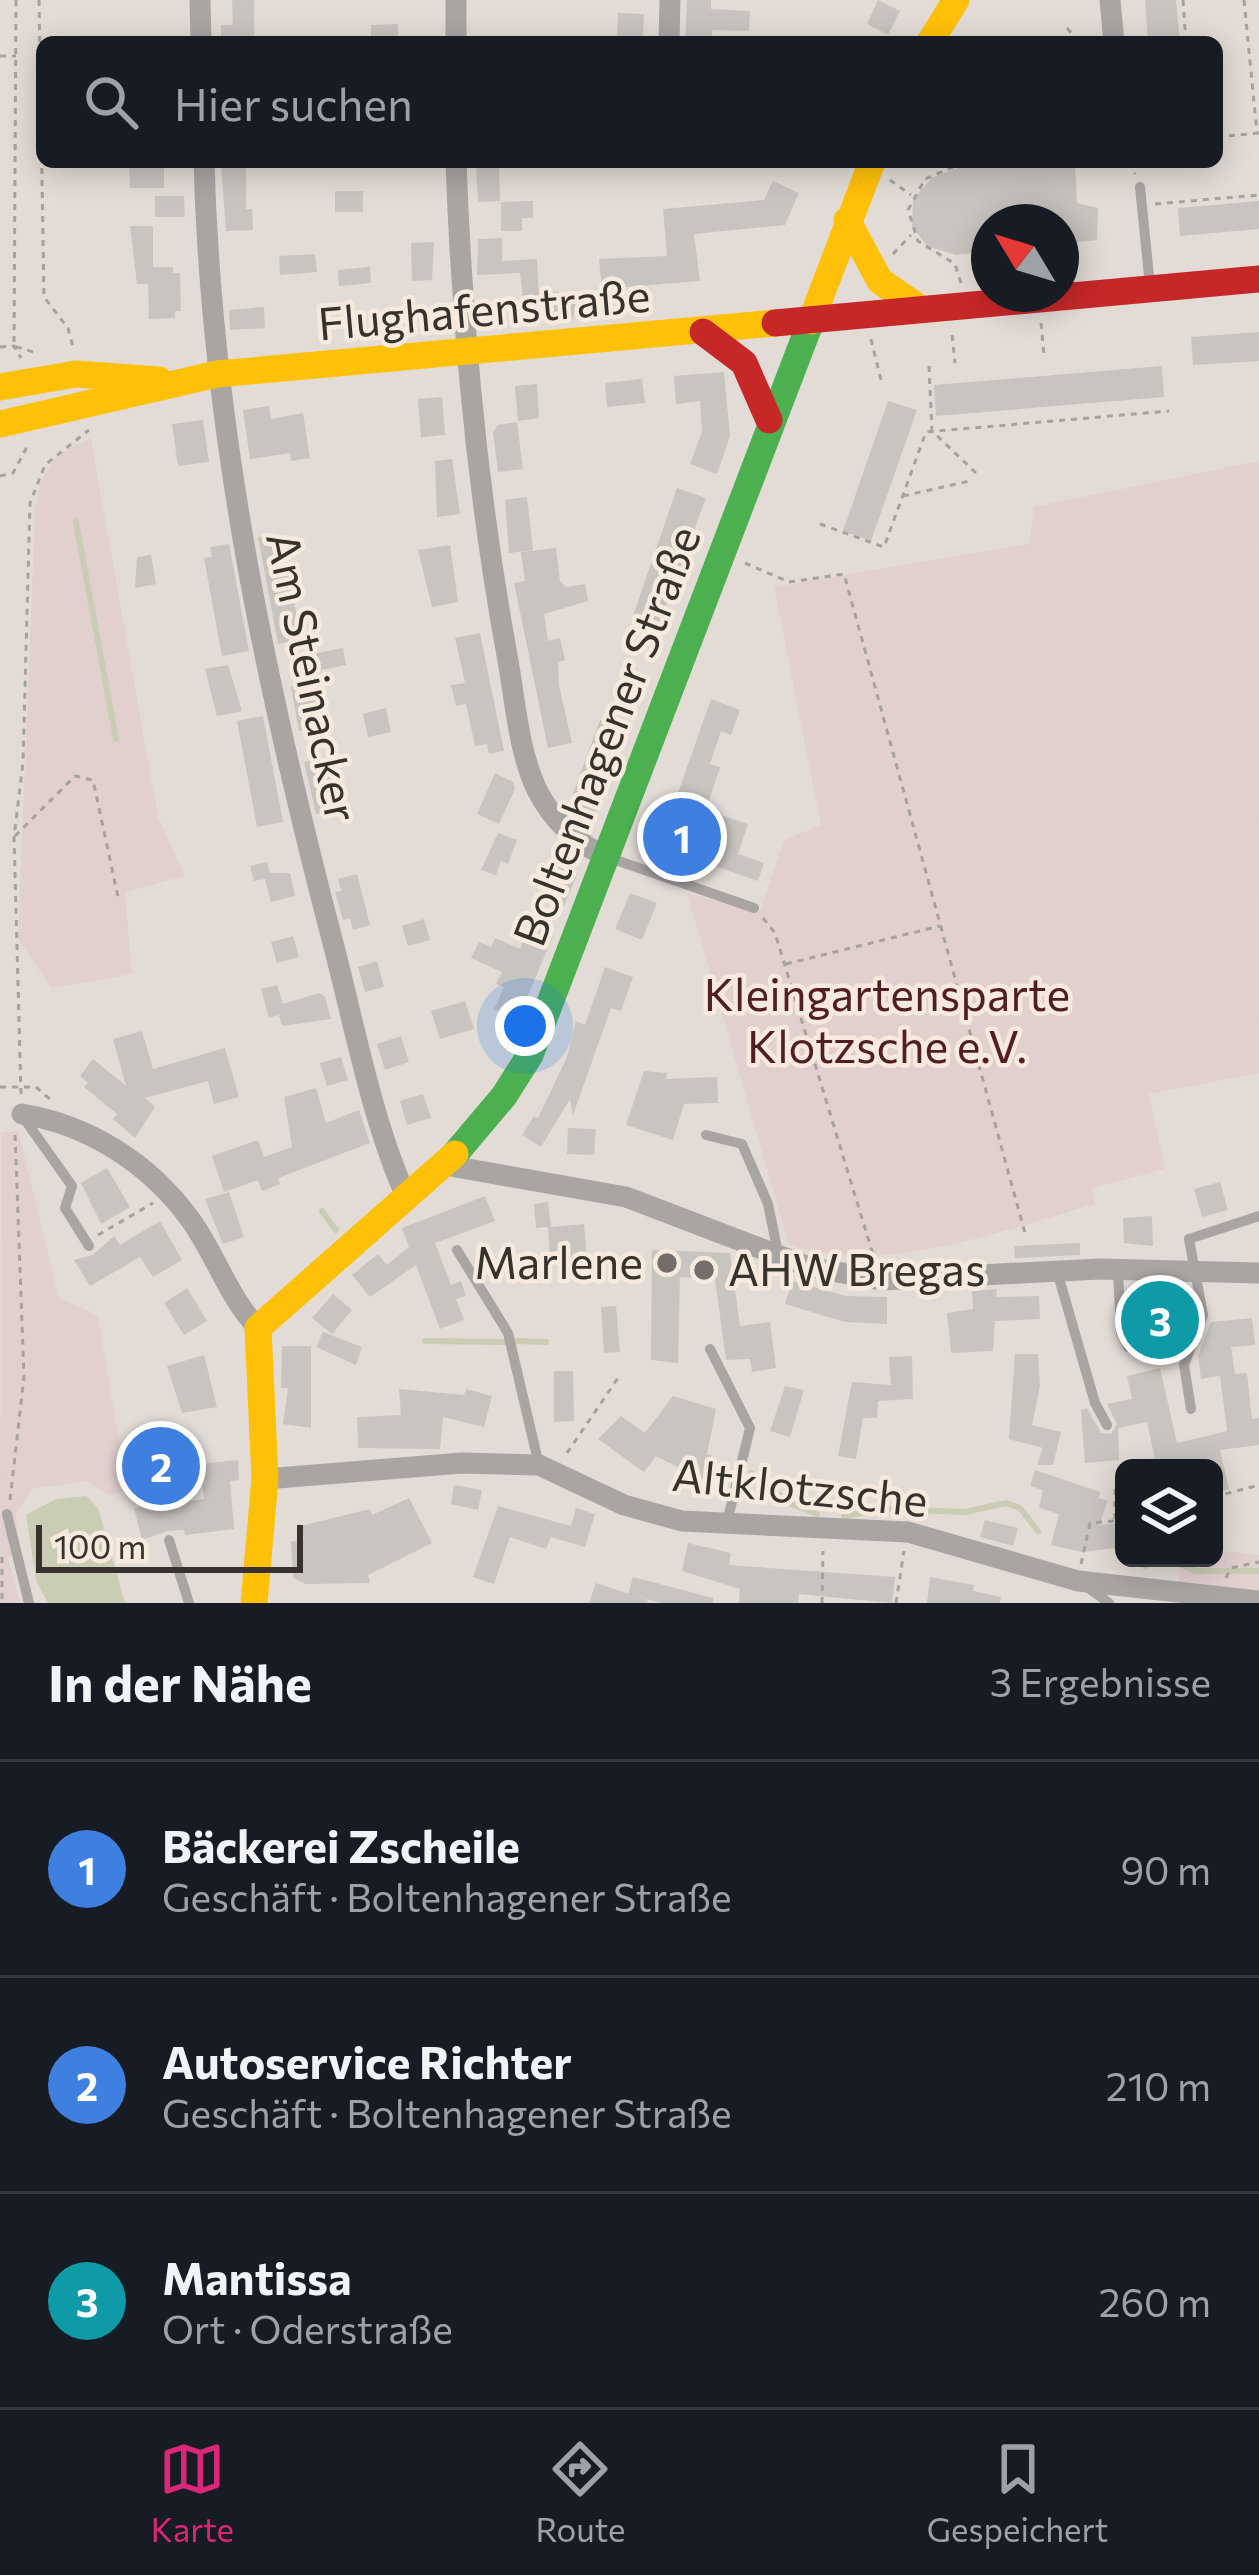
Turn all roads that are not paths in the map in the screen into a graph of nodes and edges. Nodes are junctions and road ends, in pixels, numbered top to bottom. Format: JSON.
{"nodes":[{"id":1,"x":200,"y":0,"type":"edge"},
{"id":2,"x":456,"y":0,"type":"edge"},
{"id":3,"x":670,"y":0,"type":"edge"},
{"id":4,"x":1110,"y":0,"type":"edge"},
{"id":5,"x":944,"y":2,"type":"edge"},
{"id":6,"x":201,"y":36,"type":"edge"},
{"id":7,"x":456,"y":36,"type":"edge"},
{"id":8,"x":669,"y":36,"type":"edge"},
{"id":9,"x":933,"y":36,"type":"edge"},
{"id":10,"x":1113,"y":36,"type":"edge"},
{"id":11,"x":204,"y":168,"type":"edge"},
{"id":12,"x":455,"y":168,"type":"edge"},
{"id":13,"x":877,"y":170,"type":"edge"},
{"id":14,"x":1140,"y":187,"type":"dead end"},
{"id":15,"x":848,"y":220,"type":"junction"},
{"id":16,"x":1259,"y":279,"type":"edge"},
{"id":17,"x":1150,"y":289,"type":"junction"},
{"id":18,"x":918,"y":307,"type":"junction"},
{"id":19,"x":809,"y":317,"type":"junction"},
{"id":20,"x":703,"y":332,"type":"junction"},
{"id":21,"x":465,"y":353,"type":"junction"},
{"id":22,"x":217,"y":374,"type":"junction"},
{"id":23,"x":167,"y":381,"type":"junction"},
{"id":24,"x":0,"y":387,"type":"edge"},
{"id":25,"x":769,"y":420,"type":"junction"},
{"id":26,"x":0,"y":424,"type":"edge"},
{"id":27,"x":609,"y":857,"type":"junction"},
{"id":28,"x":754,"y":908,"type":"road end"},
{"id":29,"x":22,"y":1114,"type":"joint"},
{"id":30,"x":706,"y":1135,"type":"dead end"},
{"id":31,"x":445,"y":1165,"type":"junction"},
{"id":32,"x":406,"y":1196,"type":"junction"},
{"id":33,"x":1259,"y":1216,"type":"edge"},
{"id":34,"x":88,"y":1244,"type":"road end"},
{"id":35,"x":457,"y":1250,"type":"dead end"},
{"id":36,"x":778,"y":1253,"type":"junction"},
{"id":37,"x":1118,"y":1269,"type":"junction"},
{"id":38,"x":1057,"y":1271,"type":"junction"},
{"id":39,"x":1259,"y":1273,"type":"edge"},
{"id":40,"x":1193,"y":1274,"type":"junction"},
{"id":41,"x":258,"y":1328,"type":"junction"},
{"id":42,"x":710,"y":1349,"type":"dead end"},
{"id":43,"x":1190,"y":1351,"type":"junction"},
{"id":44,"x":1191,"y":1409,"type":"dead end"},
{"id":45,"x":1107,"y":1425,"type":"dead end"},
{"id":46,"x":548,"y":1467,"type":"junction"},
{"id":47,"x":265,"y":1479,"type":"junction"},
{"id":48,"x":7,"y":1514,"type":"road end"},
{"id":49,"x":726,"y":1525,"type":"junction"},
{"id":50,"x":169,"y":1540,"type":"dead end"},
{"id":51,"x":1078,"y":1577,"type":"junction"},
{"id":52,"x":1198,"y":1601,"type":"edge"},
{"id":53,"x":1259,"y":1601,"type":"edge"},
{"id":54,"x":29,"y":1603,"type":"edge"},
{"id":55,"x":189,"y":1603,"type":"edge"},
{"id":56,"x":252,"y":1603,"type":"edge"},
{"id":57,"x":1109,"y":1603,"type":"edge"}],
"edges":[{"from":1,"to":6,"type":"street"},
{"from":2,"to":7,"type":"street"},
{"from":3,"to":8,"type":"street"},
{"from":4,"to":10,"type":"street"},
{"from":5,"to":9,"type":"street"},
{"from":11,"to":22,"type":"street","name":"Am Steinacker"},
{"from":12,"to":21,"type":"street"},
{"from":13,"to":15,"type":"street","name":"Boltenhagener Straße"},
{"from":14,"to":17,"type":"lane"},
{"from":15,"to":18,"type":"street"},
{"from":15,"to":19,"type":"street","name":"Boltenhagener Straße"},
{"from":16,"to":17,"type":"street","name":"Flughafenstraße"},
{"from":17,"to":18,"type":"street","name":"Flughafenstraße"},
{"from":18,"to":19,"type":"street","name":"Flughafenstraße"},
{"from":19,"to":20,"type":"street","name":"Flughafenstraße"},
{"from":19,"to":25,"type":"street","name":"Boltenhagener Straße"},
{"from":20,"to":21,"type":"street","name":"Flughafenstraße"},
{"from":20,"to":25,"type":"street"},
{"from":21,"to":22,"type":"street","name":"Flughafenstraße"},
{"from":21,"to":27,"type":"street"},
{"from":22,"to":23,"type":"street","name":"Flughafenstraße"},
{"from":22,"to":32,"type":"street","name":"Am Steinacker"},
{"from":23,"to":24,"type":"street","name":"Flughafenstraße"},
{"from":23,"to":26,"type":"street","name":"Flughafenstraße"},
{"from":25,"to":27,"type":"street","name":"Boltenhagener Straße"},
{"from":27,"to":28,"type":"lane"},
{"from":27,"to":31,"type":"street","name":"Boltenhagener Straße"},
{"from":29,"to":34,"type":"lane"},
{"from":29,"to":41,"type":"street"},
{"from":30,"to":36,"type":"lane"},
{"from":31,"to":32,"type":"street","name":"Boltenhagener Straße"},
{"from":31,"to":36,"type":"street"},
{"from":32,"to":41,"type":"street","name":"Boltenhagener Straße"},
{"from":33,"to":40,"type":"lane"},
{"from":35,"to":46,"type":"lane"},
{"from":36,"to":38,"type":"street"},
{"from":37,"to":38,"type":"street"},
{"from":37,"to":40,"type":"street"},
{"from":37,"to":43,"type":"lane"},
{"from":38,"to":45,"type":"lane"},
{"from":39,"to":40,"type":"street"},
{"from":40,"to":43,"type":"lane"},
{"from":41,"to":47,"type":"street"},
{"from":42,"to":49,"type":"lane"},
{"from":43,"to":44,"type":"lane"},
{"from":46,"to":47,"type":"street","name":"Altklotzsche"},
{"from":46,"to":49,"type":"street","name":"Altklotzsche"},
{"from":47,"to":56,"type":"street"},
{"from":48,"to":54,"type":"lane"},
{"from":49,"to":51,"type":"street","name":"Altklotzsche"},
{"from":50,"to":55,"type":"lane"},
{"from":51,"to":52,"type":"street","name":"Altklotzsche"},
{"from":51,"to":57,"type":"lane"},
{"from":52,"to":53,"type":"street","name":"Altklotzsche"}]}
